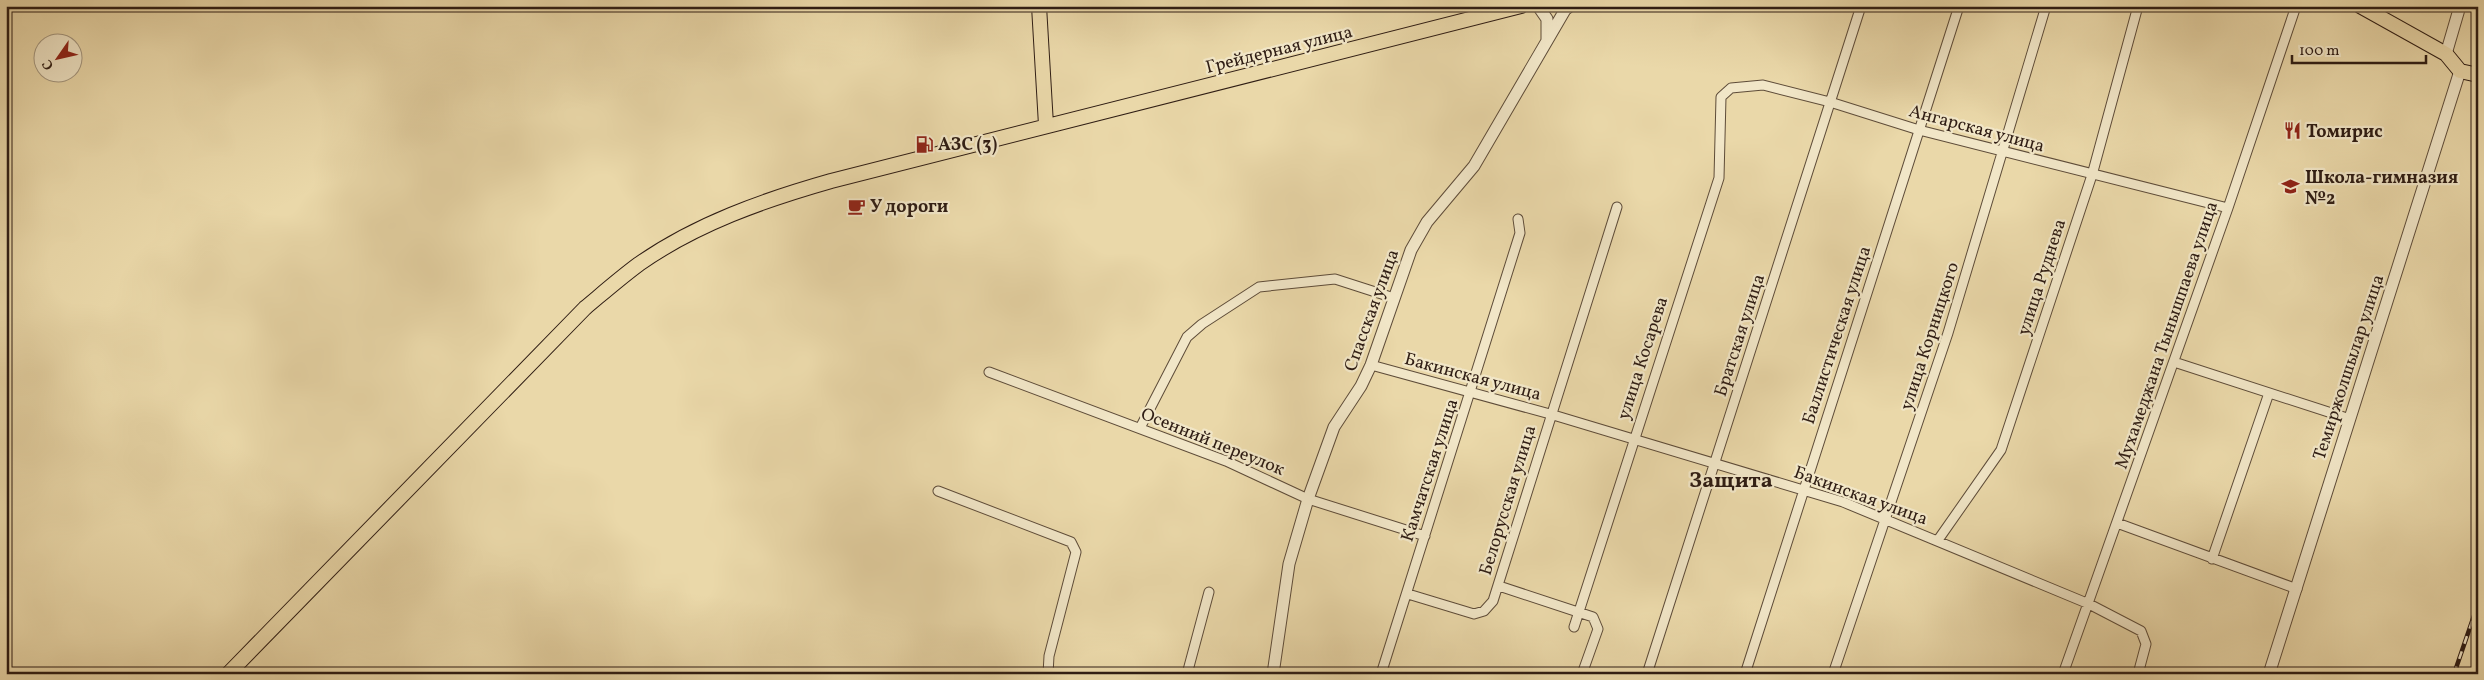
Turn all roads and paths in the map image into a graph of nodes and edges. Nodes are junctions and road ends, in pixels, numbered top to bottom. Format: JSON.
{"nodes":[{"id":1,"x":1039,"y":6,"type":"edge"},
{"id":2,"x":1521,"y":6,"type":"edge"},
{"id":3,"x":1538,"y":6,"type":"edge"},
{"id":4,"x":1570,"y":6,"type":"edge"},
{"id":5,"x":1860,"y":6,"type":"edge"},
{"id":6,"x":1959,"y":6,"type":"edge"},
{"id":7,"x":2046,"y":6,"type":"edge"},
{"id":8,"x":2138,"y":6,"type":"edge"},
{"id":9,"x":2296,"y":6,"type":"edge"},
{"id":10,"x":2360,"y":6,"type":"edge"},
{"id":11,"x":2460,"y":6,"type":"edge"},
{"id":12,"x":1547,"y":41,"type":"junction"},
{"id":13,"x":2446,"y":54,"type":"junction"},
{"id":14,"x":2460,"y":71,"type":"junction"},
{"id":15,"x":2478,"y":75,"type":"edge"},
{"id":16,"x":1721,"y":97,"type":"joint"},
{"id":17,"x":1830,"y":102,"type":"junction"},
{"id":18,"x":1046,"y":125,"type":"junction"},
{"id":19,"x":1919,"y":130,"type":"junction"},
{"id":20,"x":2004,"y":152,"type":"junction"},
{"id":21,"x":2092,"y":175,"type":"junction"},
{"id":22,"x":1617,"y":207,"type":"dead end"},
{"id":23,"x":2228,"y":208,"type":"junction"},
{"id":24,"x":1518,"y":219,"type":"dead end"},
{"id":25,"x":1394,"y":298,"type":"junction"},
{"id":26,"x":2174,"y":362,"type":"junction"},
{"id":27,"x":1371,"y":365,"type":"junction"},
{"id":28,"x":989,"y":372,"type":"dead end"},
{"id":29,"x":1471,"y":393,"type":"junction"},
{"id":30,"x":2270,"y":393,"type":"junction"},
{"id":31,"x":1550,"y":414,"type":"junction"},
{"id":32,"x":2350,"y":419,"type":"junction"},
{"id":33,"x":1140,"y":428,"type":"junction"},
{"id":34,"x":1633,"y":440,"type":"junction"},
{"id":35,"x":1715,"y":464,"type":"junction"},
{"id":36,"x":1803,"y":490,"type":"junction"},
{"id":37,"x":938,"y":491,"type":"dead end"},
{"id":38,"x":1308,"y":499,"type":"junction"},
{"id":39,"x":1885,"y":520,"type":"junction"},
{"id":40,"x":2117,"y":523,"type":"junction"},
{"id":41,"x":1425,"y":536,"type":"junction"},
{"id":42,"x":1938,"y":540,"type":"junction"},
{"id":43,"x":2212,"y":559,"type":"junction"},
{"id":44,"x":1499,"y":586,"type":"junction"},
{"id":45,"x":2296,"y":589,"type":"junction"},
{"id":46,"x":1209,"y":592,"type":"dead end"},
{"id":47,"x":1408,"y":594,"type":"junction"},
{"id":48,"x":2089,"y":604,"type":"junction"},
{"id":49,"x":1578,"y":612,"type":"junction"},
{"id":50,"x":1574,"y":627,"type":"dead end"},
{"id":51,"x":228,"y":674,"type":"edge"},
{"id":52,"x":1048,"y":674,"type":"edge"},
{"id":53,"x":1187,"y":674,"type":"edge"},
{"id":54,"x":1273,"y":674,"type":"edge"},
{"id":55,"x":1382,"y":674,"type":"edge"},
{"id":56,"x":1582,"y":674,"type":"edge"},
{"id":57,"x":1648,"y":674,"type":"edge"},
{"id":58,"x":1745,"y":674,"type":"edge"},
{"id":59,"x":1833,"y":674,"type":"edge"},
{"id":60,"x":2064,"y":674,"type":"edge"},
{"id":61,"x":2138,"y":674,"type":"edge"},
{"id":62,"x":2269,"y":674,"type":"edge"}],
"edges":[{"from":1,"to":18,"type":"main road"},
{"from":2,"to":18,"type":"main road","name":"Грейдерная улица"},
{"from":3,"to":12,"type":"street"},
{"from":4,"to":12,"type":"street","name":"Спасская улица"},
{"from":5,"to":17,"type":"street","name":"Братская улица"},
{"from":6,"to":19,"type":"street","name":"Баллистическая улица"},
{"from":7,"to":20,"type":"street","name":"улица Корницкого"},
{"from":8,"to":21,"type":"street","name":"улица Руднева"},
{"from":9,"to":23,"type":"street","name":"Мухамеджана Тынышпаева улица"},
{"from":10,"to":13,"type":"main road"},
{"from":11,"to":13,"type":"street"},
{"from":12,"to":25,"type":"street","name":"Спасская улица"},
{"from":13,"to":14,"type":"main road"},
{"from":14,"to":15,"type":"main road"},
{"from":14,"to":32,"type":"street","name":"Темиржолшылар улица"},
{"from":16,"to":17,"type":"street","name":"Ангарская улица"},
{"from":16,"to":34,"type":"street","name":"улица Косарева"},
{"from":17,"to":19,"type":"street","name":"Ангарская улица"},
{"from":17,"to":35,"type":"street","name":"Братская улица"},
{"from":18,"to":51,"type":"main road","name":"Грейдерная улица"},
{"from":19,"to":20,"type":"street","name":"Ангарская улица"},
{"from":19,"to":36,"type":"street","name":"Баллистическая улица"},
{"from":20,"to":21,"type":"street","name":"Ангарская улица"},
{"from":20,"to":39,"type":"street","name":"улица Корницкого"},
{"from":21,"to":23,"type":"street","name":"Ангарская улица"},
{"from":21,"to":42,"type":"street","name":"улица Руднева"},
{"from":22,"to":31,"type":"street","name":"Белорусская улица"},
{"from":23,"to":26,"type":"street","name":"Мухамеджана Тынышпаева улица"},
{"from":24,"to":29,"type":"street","name":"Камчатская улица"},
{"from":25,"to":27,"type":"street","name":"Спасская улица"},
{"from":25,"to":33,"type":"street"},
{"from":26,"to":30,"type":"street"},
{"from":26,"to":40,"type":"street","name":"Мухамеджана Тынышпаева улица"},
{"from":27,"to":29,"type":"street","name":"Бакинская улица"},
{"from":27,"to":38,"type":"street","name":"Спасская улица"},
{"from":28,"to":33,"type":"street","name":"Осенний переулок"},
{"from":29,"to":31,"type":"street","name":"Бакинская улица"},
{"from":29,"to":41,"type":"street","name":"Камчатская улица"},
{"from":30,"to":32,"type":"street"},
{"from":30,"to":43,"type":"street"},
{"from":31,"to":34,"type":"street","name":"Бакинская улица"},
{"from":31,"to":44,"type":"street","name":"Белорусская улица"},
{"from":32,"to":45,"type":"street","name":"Темиржолшылар улица"},
{"from":33,"to":38,"type":"street","name":"Осенний переулок"},
{"from":34,"to":35,"type":"street","name":"Бакинская улица"},
{"from":34,"to":49,"type":"street","name":"улица Косарева"},
{"from":35,"to":36,"type":"street","name":"Бакинская улица"},
{"from":35,"to":57,"type":"street","name":"Братская улица"},
{"from":36,"to":39,"type":"street","name":"Бакинская улица"},
{"from":36,"to":58,"type":"street","name":"Баллистическая улица"},
{"from":37,"to":52,"type":"street"},
{"from":38,"to":41,"type":"street","name":"Осенний переулок"},
{"from":38,"to":54,"type":"street","name":"Спасская улица"},
{"from":39,"to":42,"type":"street","name":"Бакинская улица"},
{"from":39,"to":59,"type":"street","name":"улица Корницкого"},
{"from":40,"to":43,"type":"street"},
{"from":40,"to":48,"type":"street","name":"Мухамеджана Тынышпаева улица"},
{"from":41,"to":47,"type":"street","name":"Камчатская улица"},
{"from":42,"to":48,"type":"street","name":"Бакинская улица"},
{"from":43,"to":45,"type":"street"},
{"from":44,"to":47,"type":"street","name":"Белорусская улица"},
{"from":44,"to":49,"type":"street"},
{"from":45,"to":62,"type":"street","name":"Темиржолшылар улица"},
{"from":46,"to":53,"type":"street"},
{"from":47,"to":55,"type":"street","name":"Камчатская улица"},
{"from":48,"to":60,"type":"street","name":"Мухамеджана Тынышпаева улица"},
{"from":48,"to":61,"type":"street","name":"Бакинская улица"},
{"from":49,"to":50,"type":"street","name":"улица Косарева"},
{"from":49,"to":56,"type":"street"}]}
